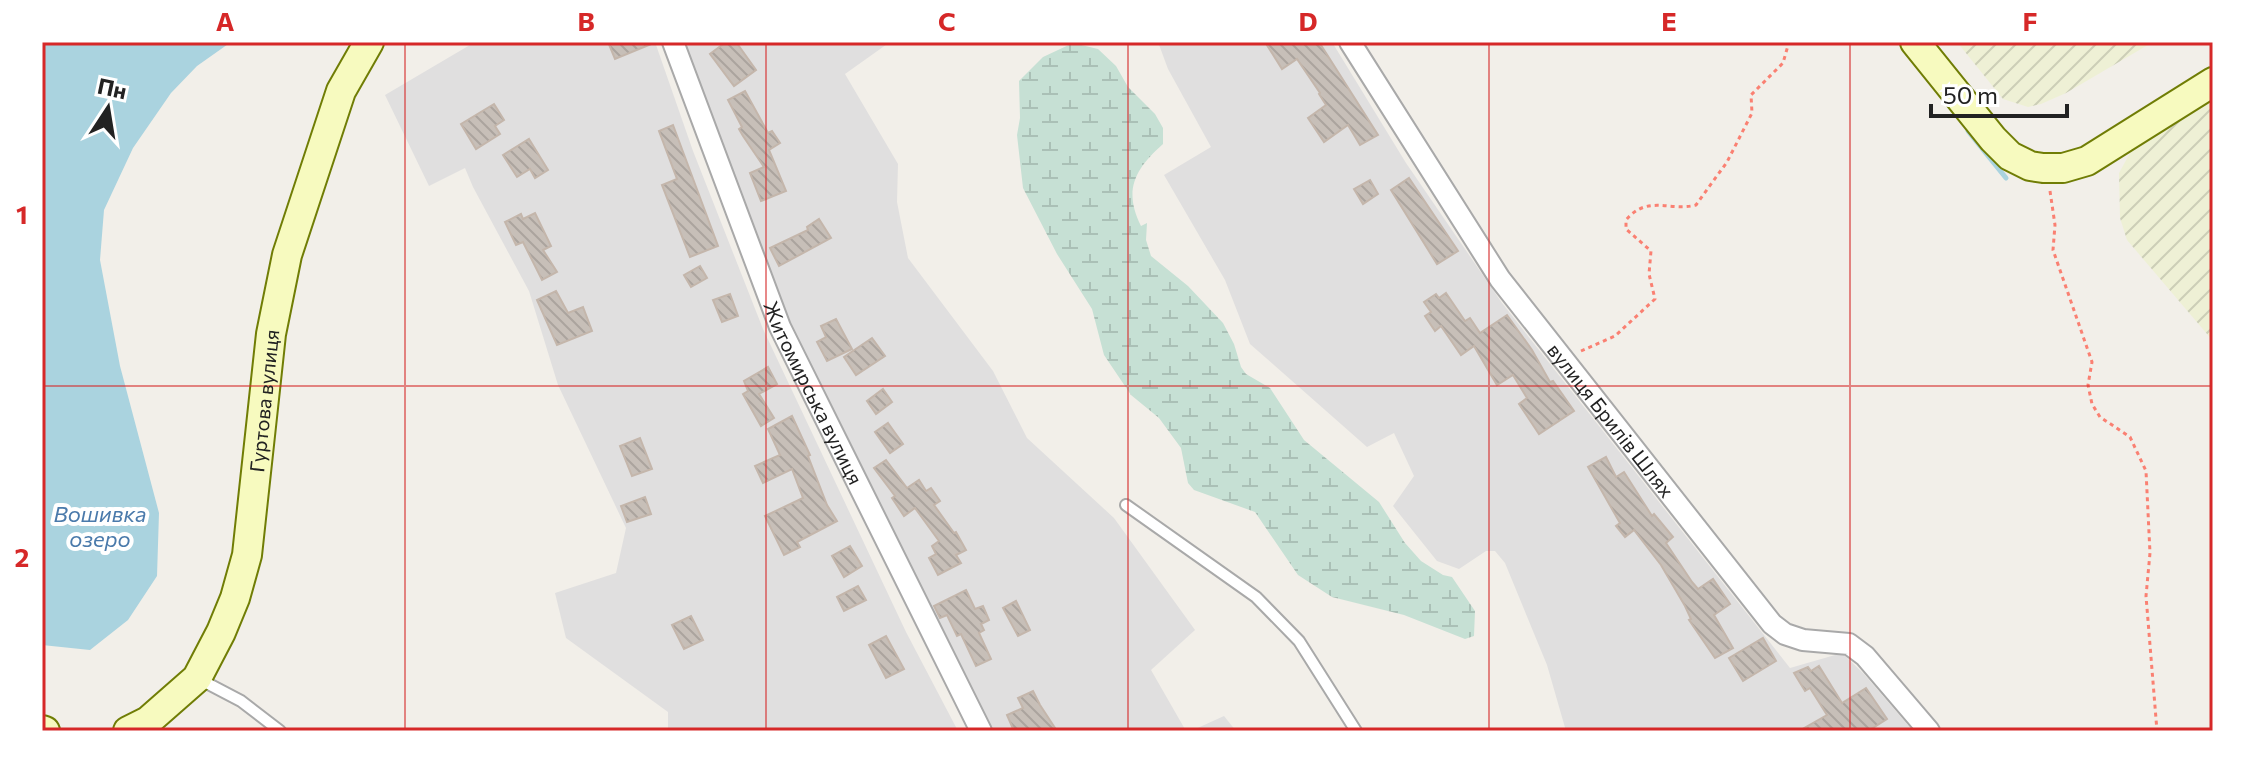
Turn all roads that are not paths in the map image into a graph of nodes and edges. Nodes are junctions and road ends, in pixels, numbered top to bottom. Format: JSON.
{"nodes":[{"id":1,"x":369,"y":42,"type":"edge"},
{"id":2,"x":673,"y":42,"type":"edge"},
{"id":3,"x":1350,"y":42,"type":"edge"},
{"id":4,"x":1915,"y":42,"type":"edge"},
{"id":5,"x":2213,"y":82,"type":"edge"},
{"id":6,"x":1126,"y":505,"type":"dead end"},
{"id":7,"x":197,"y":678,"type":"junction"},
{"id":8,"x":128,"y":731,"type":"edge"},
{"id":9,"x":280,"y":731,"type":"edge"},
{"id":10,"x":981,"y":731,"type":"edge"},
{"id":11,"x":1356,"y":731,"type":"edge"},
{"id":12,"x":1929,"y":731,"type":"edge"}],
"edges":[{"from":1,"to":7,"type":"street","name":"Гуртова вулиця"},
{"from":2,"to":10,"type":"street","name":"Житомирська вулиця"},
{"from":3,"to":12,"type":"street","name":"вулиця Брилів Шлях"},
{"from":4,"to":5,"type":"street"},
{"from":6,"to":11,"type":"lane"},
{"from":7,"to":8,"type":"street","name":"Гуртова вулиця"},
{"from":7,"to":9,"type":"lane"}]}
